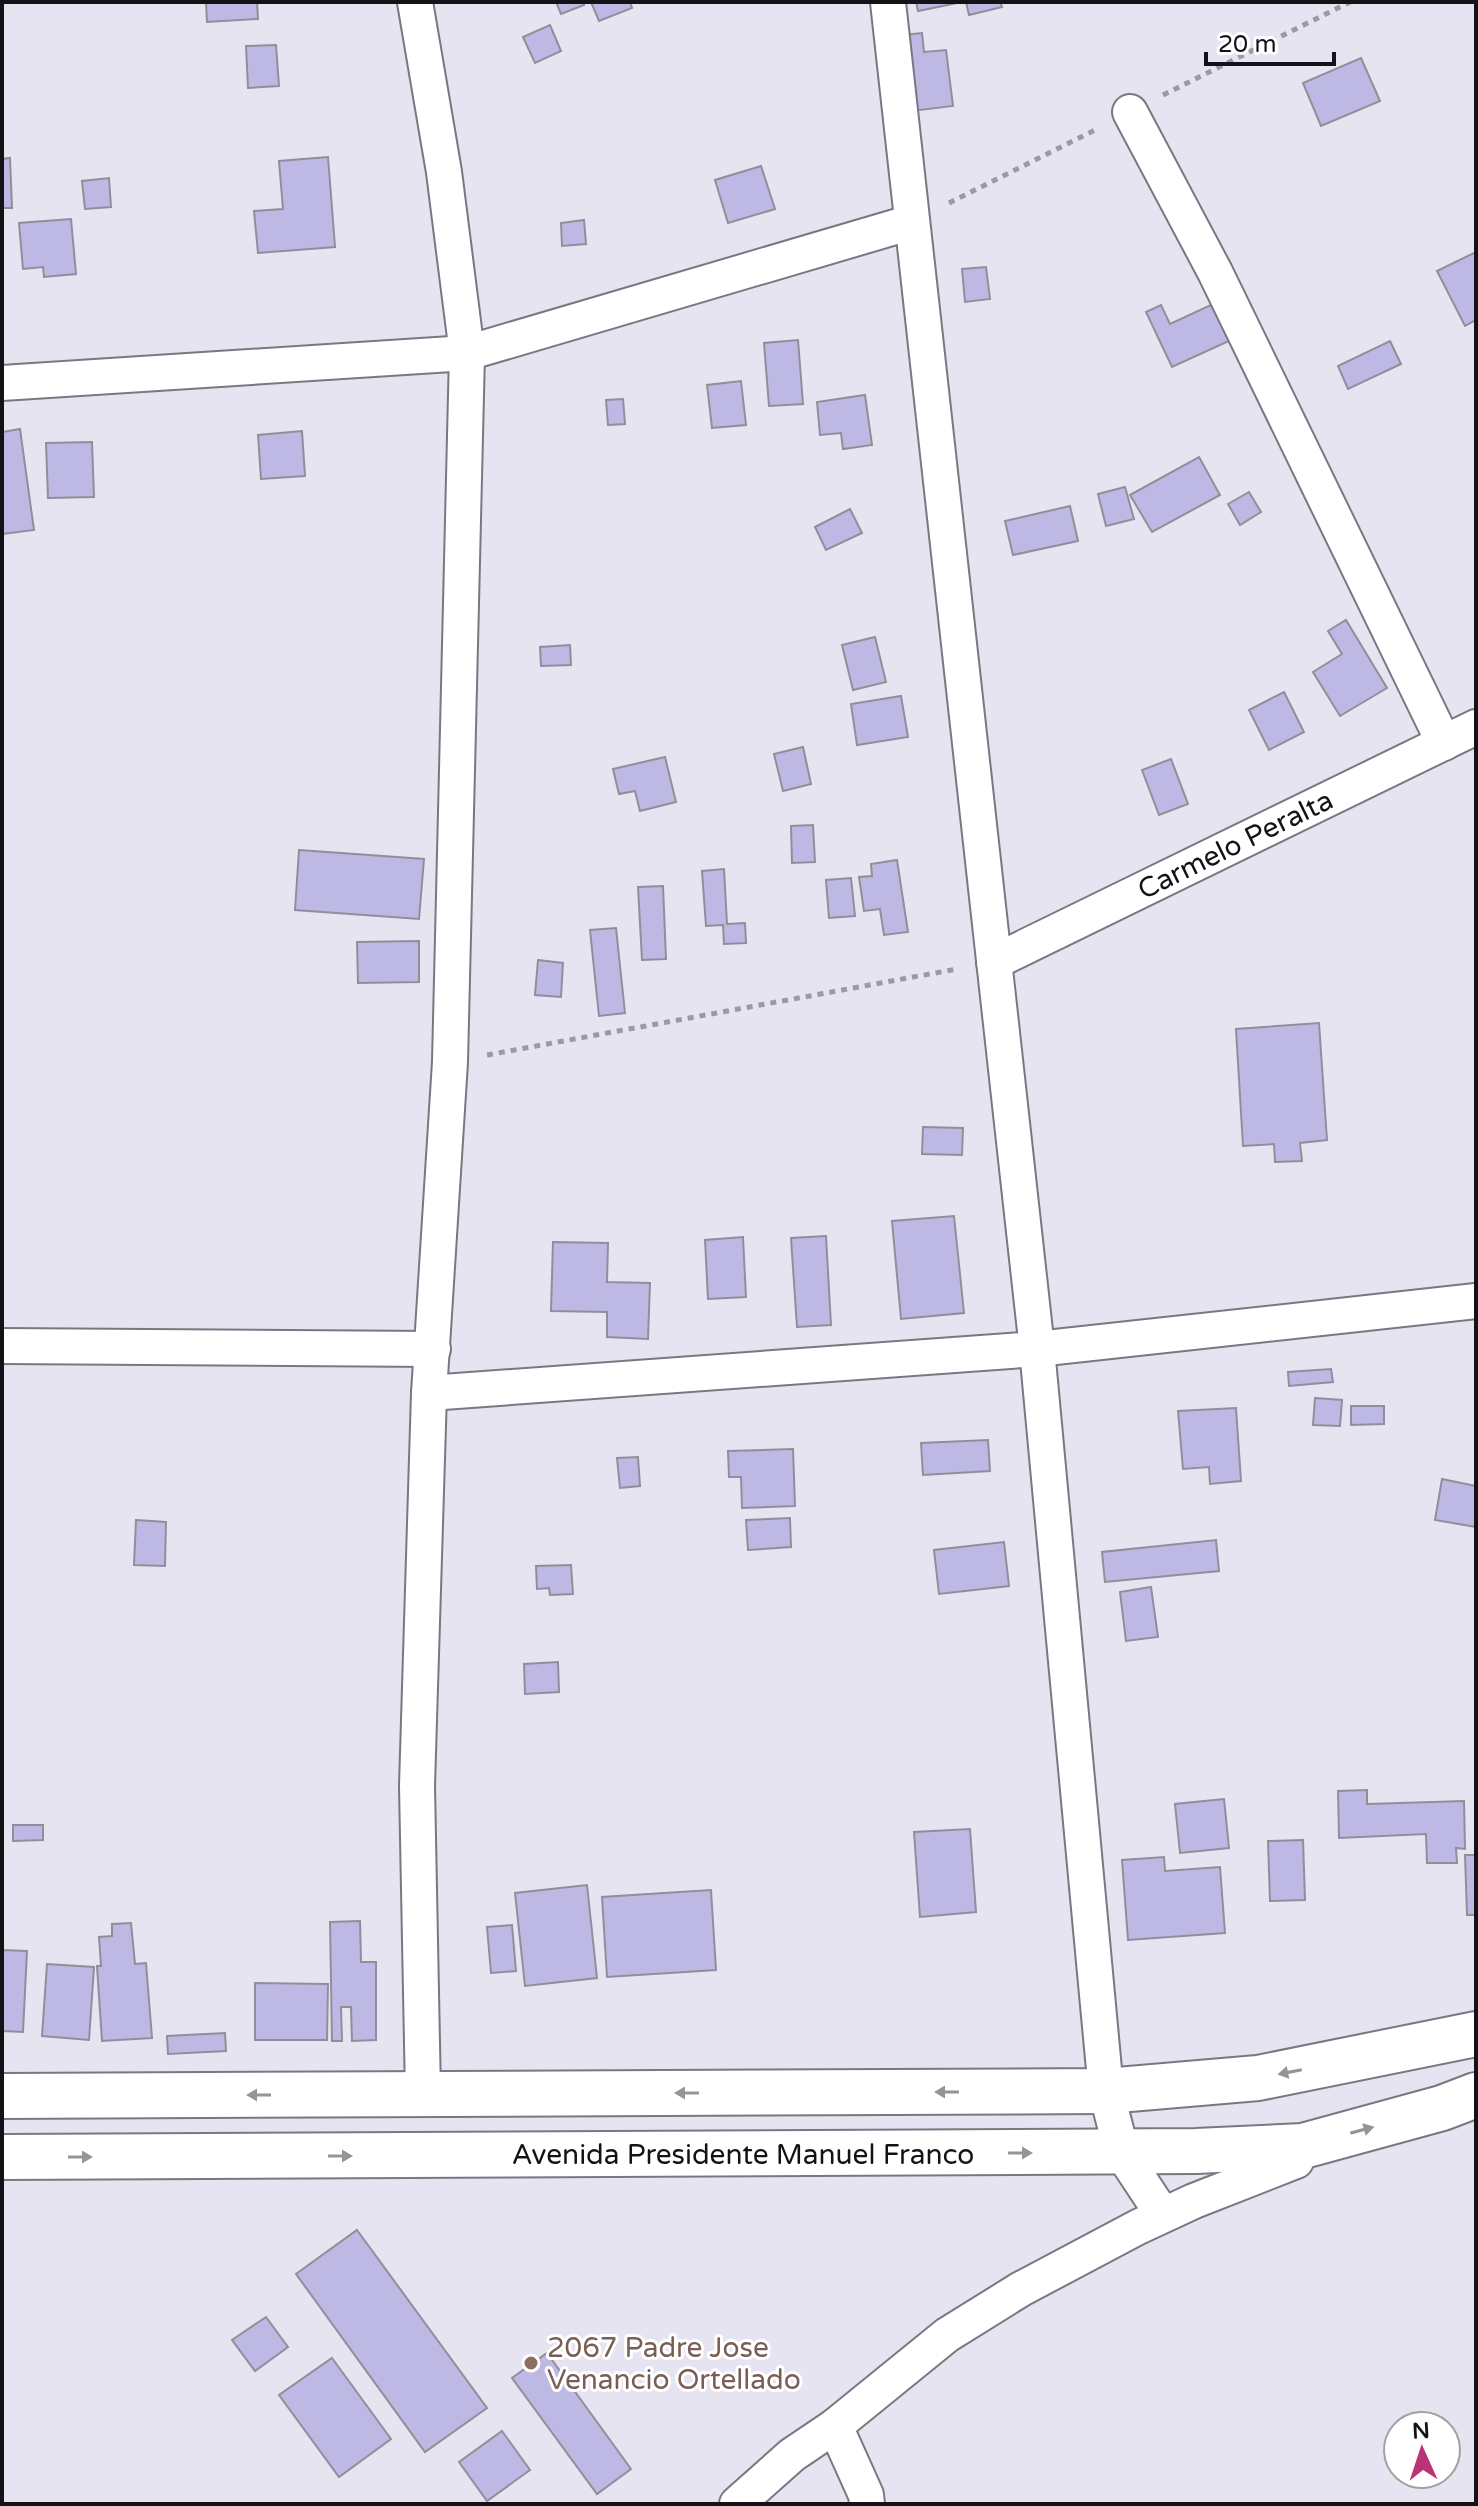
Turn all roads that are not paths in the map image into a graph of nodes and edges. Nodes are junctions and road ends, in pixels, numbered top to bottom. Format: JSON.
{"nodes":[{"id":1,"x":415,"y":2,"type":"edge"},
{"id":2,"x":888,"y":2,"type":"edge"},
{"id":3,"x":1130,"y":112,"type":"dead end"},
{"id":4,"x":912,"y":222,"type":"junction"},
{"id":5,"x":467,"y":353,"type":"junction"},
{"id":6,"x":2,"y":383,"type":"edge"},
{"id":7,"x":1476,"y":727,"type":"edge"},
{"id":8,"x":1444,"y":743,"type":"junction"},
{"id":9,"x":994,"y":962,"type":"junction"},
{"id":10,"x":1476,"y":1301,"type":"edge"},
{"id":11,"x":2,"y":1346,"type":"edge"},
{"id":12,"x":433,"y":1349,"type":"junction"},
{"id":13,"x":1037,"y":1349,"type":"junction"},
{"id":14,"x":429,"y":1393,"type":"junction"},
{"id":15,"x":1476,"y":2034,"type":"edge"},
{"id":16,"x":1106,"y":2091,"type":"junction"},
{"id":17,"x":423,"y":2094,"type":"junction"},
{"id":18,"x":1476,"y":2095,"type":"edge"},
{"id":19,"x":2,"y":2096,"type":"edge"},
{"id":20,"x":1303,"y":2146,"type":"junction"},
{"id":21,"x":1122,"y":2153,"type":"junction"},
{"id":22,"x":2,"y":2157,"type":"edge"},
{"id":23,"x":1163,"y":2215,"type":"junction"},
{"id":24,"x":835,"y":2426,"type":"junction"},
{"id":25,"x":737,"y":2504,"type":"edge"},
{"id":26,"x":867,"y":2504,"type":"edge"}],
"edges":[{"from":1,"to":5,"type":"street"},
{"from":2,"to":4,"type":"street"},
{"from":3,"to":8,"type":"street"},
{"from":4,"to":5,"type":"street"},
{"from":4,"to":9,"type":"street"},
{"from":5,"to":6,"type":"street"},
{"from":5,"to":12,"type":"street"},
{"from":7,"to":8,"type":"street","name":"Carmelo Peralta"},
{"from":8,"to":9,"type":"street","name":"Carmelo Peralta"},
{"from":9,"to":13,"type":"street"},
{"from":10,"to":13,"type":"street"},
{"from":11,"to":12,"type":"street"},
{"from":12,"to":14,"type":"street"},
{"from":13,"to":14,"type":"street"},
{"from":13,"to":16,"type":"street"},
{"from":14,"to":17,"type":"street"},
{"from":15,"to":16,"type":"main road","one_way":true},
{"from":16,"to":17,"type":"main road","one_way":true},
{"from":16,"to":21,"type":"street"},
{"from":17,"to":19,"type":"main road","one_way":true},
{"from":20,"to":18,"type":"main road","name":"Avenida Presidente Manuel Franco","one_way":true},
{"from":20,"to":21,"type":"main road","name":"Avenida Presidente Manuel Franco"},
{"from":20,"to":23,"type":"street"},
{"from":22,"to":21,"type":"main road","name":"Avenida Presidente Manuel Franco","one_way":true},
{"from":21,"to":23,"type":"street"},
{"from":23,"to":24,"type":"street"},
{"from":24,"to":25,"type":"street"},
{"from":24,"to":26,"type":"street"}]}
